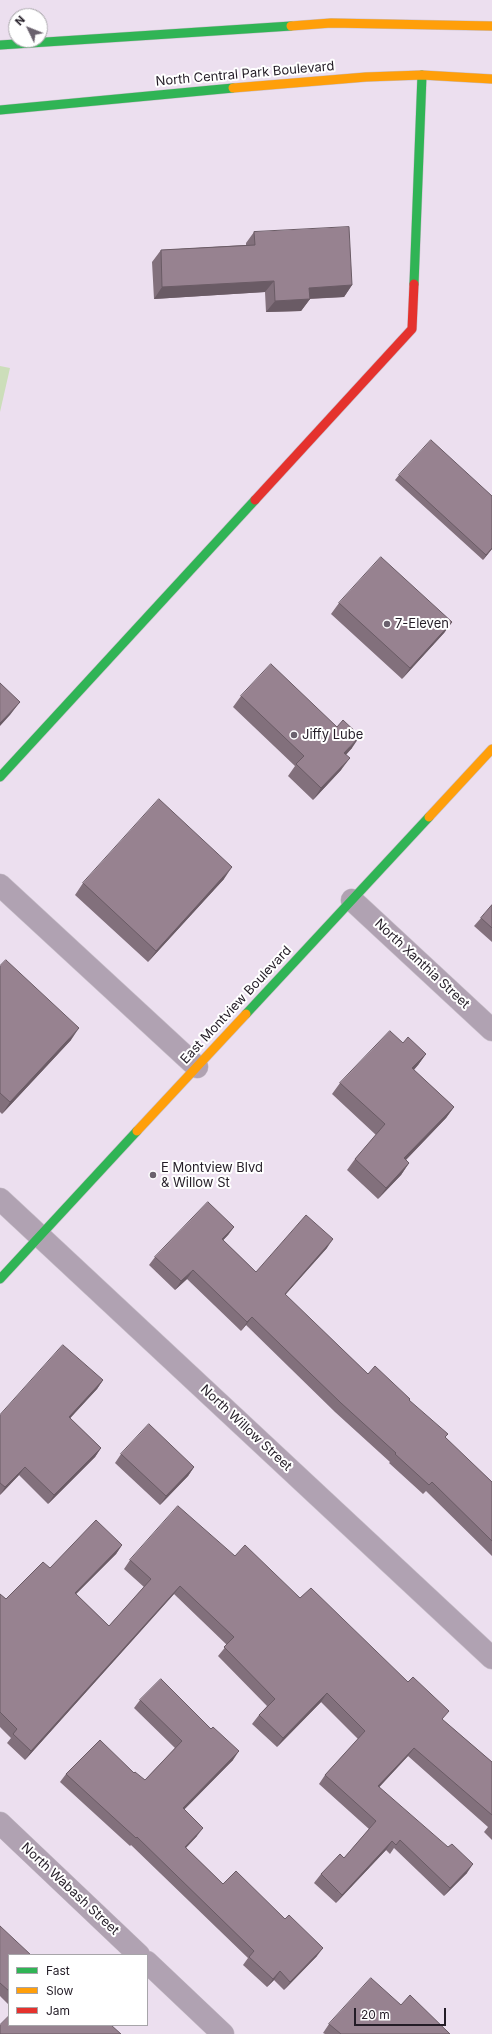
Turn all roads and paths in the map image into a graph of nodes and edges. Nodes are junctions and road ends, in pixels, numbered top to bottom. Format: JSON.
{"nodes":[{"id":1,"x":492,"y":26,"type":"edge"},
{"id":2,"x":0,"y":45,"type":"edge"},
{"id":3,"x":422,"y":75,"type":"junction"},
{"id":4,"x":492,"y":79,"type":"edge"},
{"id":5,"x":0,"y":110,"type":"edge"},
{"id":6,"x":492,"y":749,"type":"edge"},
{"id":7,"x":0,"y":777,"type":"edge"},
{"id":8,"x":0,"y":885,"type":"edge"},
{"id":9,"x":352,"y":900,"type":"junction"},
{"id":10,"x":492,"y":1030,"type":"edge"},
{"id":11,"x":197,"y":1067,"type":"junction"},
{"id":12,"x":0,"y":1199,"type":"edge"},
{"id":13,"x":40,"y":1236,"type":"junction"},
{"id":14,"x":0,"y":1279,"type":"edge"},
{"id":15,"x":492,"y":1658,"type":"edge"},
{"id":16,"x":0,"y":1823,"type":"edge"},
{"id":17,"x":139,"y":1954,"type":"edge"},
{"id":18,"x":148,"y":1963,"type":"edge"},
{"id":19,"x":223,"y":2034,"type":"edge"}],
"edges":[{"from":1,"to":2,"type":"main road"},
{"from":3,"to":4,"type":"main road","name":"North Central Park Boulevard"},
{"from":3,"to":5,"type":"main road","name":"North Central Park Boulevard"},
{"from":3,"to":7,"type":"main road"},
{"from":6,"to":9,"type":"main road","name":"East Montview Boulevard"},
{"from":8,"to":11,"type":"street"},
{"from":9,"to":10,"type":"street","name":"North Xanthia Street"},
{"from":9,"to":11,"type":"main road","name":"East Montview Boulevard"},
{"from":11,"to":13,"type":"main road","name":"East Montview Boulevard"},
{"from":12,"to":13,"type":"street","name":"North Willow Street"},
{"from":13,"to":14,"type":"main road","name":"East Montview Boulevard"},
{"from":13,"to":15,"type":"street","name":"North Willow Street"},
{"from":16,"to":17,"type":"street","name":"North Wabash Street"},
{"from":18,"to":19,"type":"street"}]}
